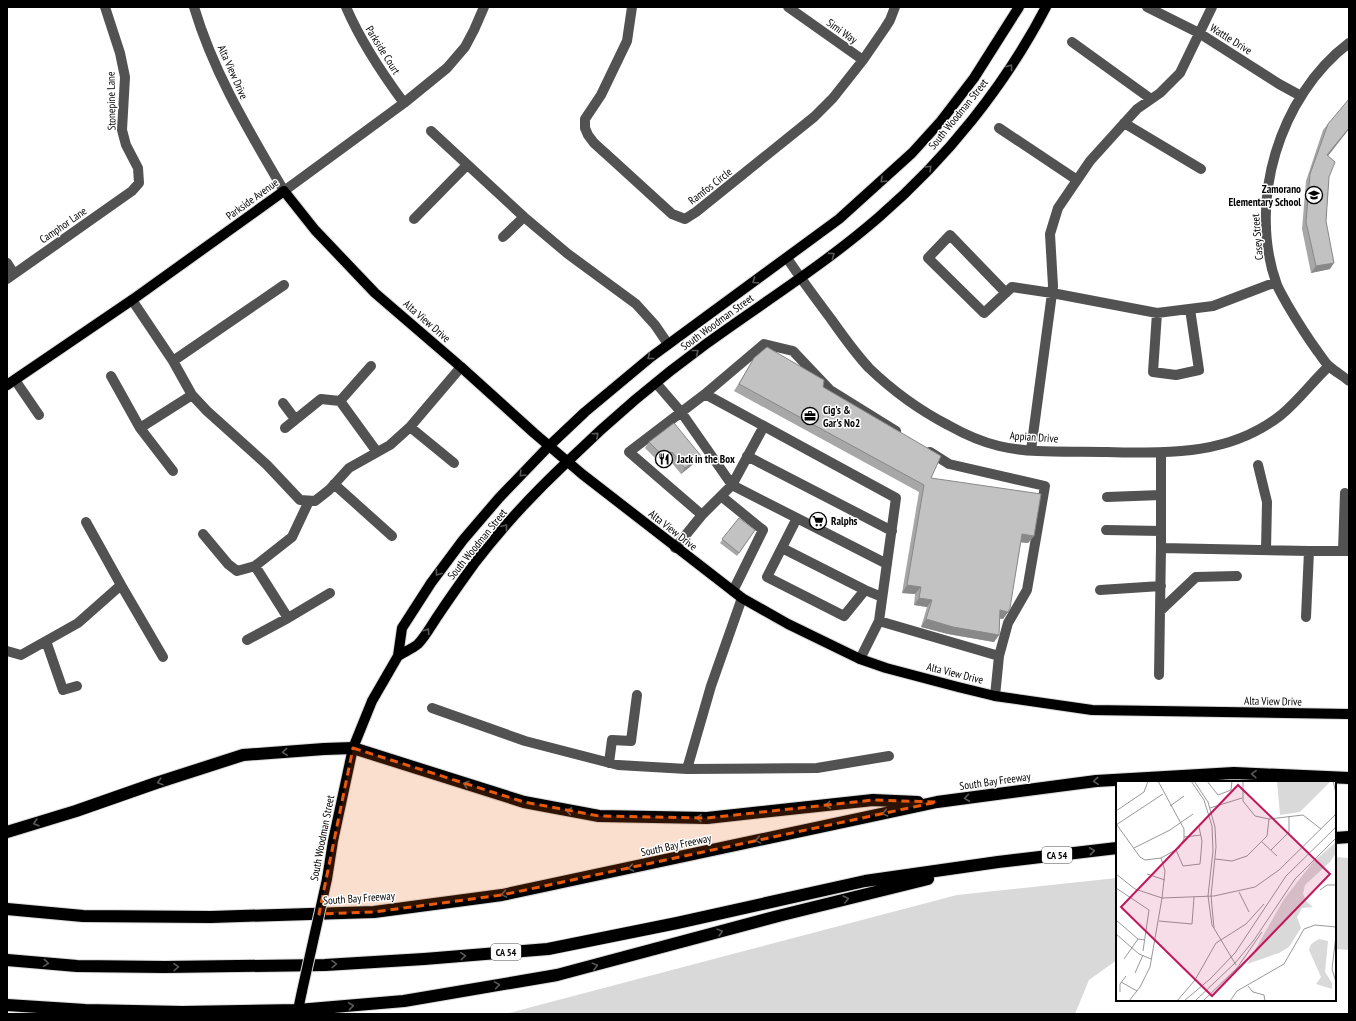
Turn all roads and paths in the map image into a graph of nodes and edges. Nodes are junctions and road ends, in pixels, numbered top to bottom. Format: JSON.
{"nodes":[{"id":1,"x":105,"y":7,"type":"edge"},
{"id":2,"x":194,"y":7,"type":"edge"},
{"id":3,"x":346,"y":7,"type":"edge"},
{"id":4,"x":484,"y":7,"type":"edge"},
{"id":5,"x":632,"y":7,"type":"edge"},
{"id":6,"x":788,"y":7,"type":"edge"},
{"id":7,"x":895,"y":7,"type":"edge"},
{"id":8,"x":1019,"y":7,"type":"edge"},
{"id":9,"x":1046,"y":7,"type":"edge"},
{"id":10,"x":1146,"y":7,"type":"edge"},
{"id":11,"x":1212,"y":7,"type":"edge"},
{"id":12,"x":1199,"y":33,"type":"junction"},
{"id":13,"x":1072,"y":42,"type":"dead end"},
{"id":14,"x":1349,"y":43,"type":"edge"},
{"id":15,"x":863,"y":60,"type":"junction"},
{"id":16,"x":1301,"y":96,"type":"junction"},
{"id":17,"x":1151,"y":100,"type":"junction"},
{"id":18,"x":404,"y":103,"type":"junction"},
{"id":19,"x":1124,"y":123,"type":"junction"},
{"id":20,"x":999,"y":128,"type":"dead end"},
{"id":21,"x":431,"y":131,"type":"dead end"},
{"id":22,"x":467,"y":165,"type":"junction"},
{"id":23,"x":1201,"y":169,"type":"dead end"},
{"id":24,"x":1077,"y":180,"type":"junction"},
{"id":25,"x":132,"y":191,"type":"joint"},
{"id":26,"x":284,"y":191,"type":"junction"},
{"id":27,"x":524,"y":217,"type":"junction"},
{"id":28,"x":414,"y":219,"type":"dead end"},
{"id":29,"x":503,"y":237,"type":"dead end"},
{"id":30,"x":787,"y":258,"type":"junction"},
{"id":31,"x":7,"y":263,"type":"edge"},
{"id":32,"x":10,"y":276,"type":"edge"},
{"id":33,"x":800,"y":278,"type":"junction"},
{"id":34,"x":1276,"y":282,"type":"junction"},
{"id":35,"x":284,"y":285,"type":"dead end"},
{"id":36,"x":1006,"y":293,"type":"junction"},
{"id":37,"x":1052,"y":293,"type":"junction"},
{"id":38,"x":132,"y":300,"type":"junction"},
{"id":39,"x":1190,"y":309,"type":"junction"},
{"id":40,"x":1158,"y":314,"type":"junction"},
{"id":41,"x":668,"y":344,"type":"junction"},
{"id":42,"x":173,"y":361,"type":"junction"},
{"id":43,"x":371,"y":366,"type":"dead end"},
{"id":44,"x":461,"y":366,"type":"junction"},
{"id":45,"x":1328,"y":366,"type":"junction"},
{"id":46,"x":110,"y":376,"type":"dead end"},
{"id":47,"x":1349,"y":381,"type":"edge"},
{"id":48,"x":11,"y":382,"type":"edge"},
{"id":49,"x":656,"y":383,"type":"junction"},
{"id":50,"x":705,"y":394,"type":"junction"},
{"id":51,"x":192,"y":395,"type":"junction"},
{"id":52,"x":340,"y":401,"type":"junction"},
{"id":53,"x":283,"y":403,"type":"dead end"},
{"id":54,"x":681,"y":412,"type":"junction"},
{"id":55,"x":39,"y":415,"type":"dead end"},
{"id":56,"x":295,"y":419,"type":"junction"},
{"id":57,"x":764,"y":426,"type":"junction"},
{"id":58,"x":140,"y":428,"type":"junction"},
{"id":59,"x":284,"y":428,"type":"dead end"},
{"id":60,"x":410,"y":428,"type":"junction"},
{"id":61,"x":902,"y":434,"type":"edge"},
{"id":62,"x":549,"y":446,"type":"junction"},
{"id":63,"x":920,"y":446,"type":"edge"},
{"id":64,"x":1031,"y":450,"type":"junction"},
{"id":65,"x":377,"y":452,"type":"junction"},
{"id":66,"x":1161,"y":453,"type":"junction"},
{"id":67,"x":747,"y":456,"type":"junction"},
{"id":68,"x":567,"y":461,"type":"junction"},
{"id":69,"x":454,"y":463,"type":"dead end"},
{"id":70,"x":1258,"y":465,"type":"dead end"},
{"id":71,"x":172,"y":471,"type":"dead end"},
{"id":72,"x":334,"y":484,"type":"junction"},
{"id":73,"x":732,"y":485,"type":"junction"},
{"id":74,"x":1345,"y":493,"type":"dead end"},
{"id":75,"x":1161,"y":495,"type":"junction"},
{"id":76,"x":721,"y":496,"type":"junction"},
{"id":77,"x":1107,"y":497,"type":"dead end"},
{"id":78,"x":309,"y":501,"type":"junction"},
{"id":79,"x":702,"y":515,"type":"junction"},
{"id":80,"x":797,"y":518,"type":"junction"},
{"id":81,"x":86,"y":522,"type":"dead end"},
{"id":82,"x":1106,"y":530,"type":"dead end"},
{"id":83,"x":892,"y":531,"type":"junction"},
{"id":84,"x":1161,"y":531,"type":"junction"},
{"id":85,"x":204,"y":534,"type":"dead end"},
{"id":86,"x":392,"y":536,"type":"dead end"},
{"id":87,"x":675,"y":548,"type":"junction"},
{"id":88,"x":782,"y":548,"type":"junction"},
{"id":89,"x":1161,"y":548,"type":"junction"},
{"id":90,"x":1266,"y":550,"type":"junction"},
{"id":91,"x":1309,"y":551,"type":"junction"},
{"id":92,"x":1346,"y":551,"type":"edge"},
{"id":93,"x":887,"y":564,"type":"junction"},
{"id":94,"x":254,"y":566,"type":"junction"},
{"id":95,"x":1237,"y":576,"type":"dead end"},
{"id":96,"x":121,"y":585,"type":"junction"},
{"id":97,"x":1161,"y":586,"type":"junction"},
{"id":98,"x":864,"y":590,"type":"junction"},
{"id":99,"x":1100,"y":590,"type":"dead end"},
{"id":100,"x":733,"y":591,"type":"junction"},
{"id":101,"x":330,"y":593,"type":"dead end"},
{"id":102,"x":882,"y":597,"type":"junction"},
{"id":103,"x":742,"y":598,"type":"junction"},
{"id":104,"x":1160,"y":614,"type":"junction"},
{"id":105,"x":1306,"y":617,"type":"dead end"},
{"id":106,"x":288,"y":618,"type":"junction"},
{"id":107,"x":879,"y":621,"type":"junction"},
{"id":108,"x":248,"y":640,"type":"dead end"},
{"id":109,"x":46,"y":641,"type":"junction"},
{"id":110,"x":7,"y":651,"type":"edge"},
{"id":111,"x":398,"y":656,"type":"junction"},
{"id":112,"x":999,"y":656,"type":"junction"},
{"id":113,"x":163,"y":657,"type":"dead end"},
{"id":114,"x":860,"y":659,"type":"junction"},
{"id":115,"x":1159,"y":675,"type":"dead end"},
{"id":116,"x":78,"y":686,"type":"dead end"},
{"id":117,"x":637,"y":695,"type":"dead end"},
{"id":118,"x":995,"y":696,"type":"junction"},
{"id":119,"x":432,"y":708,"type":"dead end"},
{"id":120,"x":1349,"y":714,"type":"edge"},
{"id":121,"x":353,"y":748,"type":"junction"},
{"id":122,"x":888,"y":756,"type":"dead end"},
{"id":123,"x":609,"y":762,"type":"junction"},
{"id":124,"x":687,"y":769,"type":"junction"},
{"id":125,"x":1349,"y":778,"type":"edge"},
{"id":126,"x":937,"y":802,"type":"junction"},
{"id":127,"x":7,"y":832,"type":"edge"},
{"id":128,"x":1349,"y":837,"type":"edge"},
{"id":129,"x":1336,"y":838,"type":"edge"},
{"id":130,"x":1116,"y":848,"type":"edge"},
{"id":131,"x":998,"y":862,"type":"junction"},
{"id":132,"x":7,"y":909,"type":"edge"},
{"id":133,"x":7,"y":960,"type":"edge"},
{"id":134,"x":7,"y":1005,"type":"edge"},
{"id":135,"x":298,"y":1010,"type":"junction"}],
"edges":[{"from":1,"to":25,"type":"street","name":"Stonepine Lane"},
{"from":2,"to":26,"type":"street","name":"Alta View Drive"},
{"from":3,"to":18,"type":"street","name":"Parkside Court"},
{"from":4,"to":18,"type":"street","name":"Parkside Avenue"},
{"from":5,"to":15,"type":"street","name":"Ramfos Circle"},
{"from":6,"to":15,"type":"street","name":"Simi Way"},
{"from":7,"to":15,"type":"street","name":"Ramfos Circle"},
{"from":8,"to":30,"type":"main road","name":"South Woodman Street","one_way":true},
{"from":33,"to":9,"type":"main road","name":"South Woodman Street","one_way":true},
{"from":10,"to":12,"type":"street","name":"Wattle Drive"},
{"from":11,"to":12,"type":"street"},
{"from":12,"to":16,"type":"street","name":"Wattle Drive"},
{"from":12,"to":17,"type":"street"},
{"from":13,"to":17,"type":"street"},
{"from":14,"to":16,"type":"street","name":"Casey Street"},
{"from":16,"to":34,"type":"street","name":"Casey Street"},
{"from":17,"to":19,"type":"street"},
{"from":18,"to":26,"type":"street","name":"Parkside Avenue"},
{"from":19,"to":23,"type":"street"},
{"from":19,"to":24,"type":"street"},
{"from":20,"to":24,"type":"street"},
{"from":21,"to":22,"type":"street"},
{"from":22,"to":27,"type":"street"},
{"from":22,"to":28,"type":"street"},
{"from":24,"to":37,"type":"street"},
{"from":25,"to":32,"type":"street","name":"Camphor Lane"},
{"from":26,"to":38,"type":"main road","name":"Parkside Avenue"},
{"from":26,"to":44,"type":"main road","name":"Alta View Drive"},
{"from":27,"to":29,"type":"street"},
{"from":27,"to":41,"type":"street"},
{"from":30,"to":33,"type":"street","name":"Appian Drive"},
{"from":30,"to":41,"type":"main road","name":"South Woodman Street","one_way":true},
{"from":31,"to":32,"type":"street"},
{"from":49,"to":33,"type":"main road","name":"South Woodman Street","one_way":true},
{"from":33,"to":64,"type":"street","name":"Appian Drive"},
{"from":34,"to":39,"type":"street"},
{"from":34,"to":45,"type":"street","name":"Casey Street"},
{"from":35,"to":42,"type":"street"},
{"from":36,"to":36,"type":"street"},
{"from":36,"to":37,"type":"street"},
{"from":37,"to":40,"type":"street"},
{"from":37,"to":64,"type":"street"},
{"from":38,"to":42,"type":"street"},
{"from":38,"to":48,"type":"main road","name":"Parkside Avenue"},
{"from":39,"to":40,"type":"street"},
{"from":39,"to":40,"type":"street"},
{"from":41,"to":62,"type":"main road","name":"South Woodman Street","one_way":true},
{"from":42,"to":51,"type":"street"},
{"from":43,"to":52,"type":"street"},
{"from":44,"to":60,"type":"street"},
{"from":44,"to":62,"type":"main road","name":"Alta View Drive"},
{"from":45,"to":47,"type":"street","name":"Casey Street"},
{"from":45,"to":66,"type":"street","name":"Appian Drive"},
{"from":46,"to":58,"type":"street"},
{"from":48,"to":55,"type":"street"},
{"from":49,"to":54,"type":"street"},
{"from":68,"to":49,"type":"main road","name":"South Woodman Street","one_way":true},
{"from":50,"to":54,"type":"street"},
{"from":50,"to":57,"type":"street"},
{"from":50,"to":61,"type":"street"},
{"from":51,"to":58,"type":"street"},
{"from":51,"to":78,"type":"street"},
{"from":52,"to":56,"type":"street"},
{"from":52,"to":65,"type":"street"},
{"from":53,"to":56,"type":"street"},
{"from":54,"to":73,"type":"street"},
{"from":54,"to":79,"type":"street"},
{"from":56,"to":59,"type":"street"},
{"from":57,"to":67,"type":"street"},
{"from":57,"to":83,"type":"street"},
{"from":58,"to":71,"type":"street"},
{"from":60,"to":65,"type":"street"},
{"from":60,"to":69,"type":"street"},
{"from":62,"to":68,"type":"main road","name":"Alta View Drive"},
{"from":62,"to":111,"type":"main road","name":"South Woodman Street","one_way":true},
{"from":63,"to":112,"type":"street"},
{"from":64,"to":66,"type":"street","name":"Appian Drive"},
{"from":65,"to":72,"type":"street"},
{"from":66,"to":75,"type":"street"},
{"from":67,"to":73,"type":"street"},
{"from":67,"to":83,"type":"street"},
{"from":68,"to":87,"type":"main road","name":"Alta View Drive"},
{"from":111,"to":68,"type":"main road","name":"South Woodman Street","one_way":true},
{"from":70,"to":90,"type":"street"},
{"from":72,"to":78,"type":"street"},
{"from":72,"to":86,"type":"street"},
{"from":73,"to":76,"type":"street"},
{"from":73,"to":80,"type":"street"},
{"from":74,"to":92,"type":"street"},
{"from":75,"to":77,"type":"street"},
{"from":75,"to":84,"type":"street"},
{"from":76,"to":79,"type":"street"},
{"from":76,"to":100,"type":"street"},
{"from":78,"to":94,"type":"street"},
{"from":79,"to":87,"type":"street"},
{"from":80,"to":88,"type":"street"},
{"from":80,"to":93,"type":"street"},
{"from":81,"to":96,"type":"street"},
{"from":82,"to":84,"type":"street"},
{"from":83,"to":93,"type":"street"},
{"from":84,"to":89,"type":"street"},
{"from":85,"to":94,"type":"street"},
{"from":87,"to":100,"type":"main road","name":"Alta View Drive"},
{"from":88,"to":98,"type":"street"},
{"from":88,"to":98,"type":"street"},
{"from":89,"to":90,"type":"street"},
{"from":89,"to":97,"type":"street"},
{"from":90,"to":91,"type":"street"},
{"from":91,"to":92,"type":"street"},
{"from":91,"to":105,"type":"street"},
{"from":93,"to":102,"type":"street"},
{"from":94,"to":106,"type":"street"},
{"from":95,"to":104,"type":"street"},
{"from":96,"to":109,"type":"street"},
{"from":96,"to":113,"type":"street"},
{"from":97,"to":99,"type":"street"},
{"from":97,"to":104,"type":"street"},
{"from":98,"to":102,"type":"street"},
{"from":100,"to":103,"type":"main road","name":"Alta View Drive"},
{"from":101,"to":106,"type":"street"},
{"from":102,"to":107,"type":"street"},
{"from":103,"to":114,"type":"main road","name":"Alta View Drive"},
{"from":103,"to":124,"type":"street"},
{"from":104,"to":115,"type":"street"},
{"from":106,"to":108,"type":"street"},
{"from":107,"to":112,"type":"street"},
{"from":107,"to":114,"type":"street"},
{"from":109,"to":110,"type":"street"},
{"from":109,"to":116,"type":"street"},
{"from":111,"to":121,"type":"main road","name":"South Woodman Street"},
{"from":112,"to":118,"type":"street"},
{"from":114,"to":118,"type":"main road","name":"Alta View Drive"},
{"from":117,"to":123,"type":"street"},
{"from":118,"to":120,"type":"main road","name":"Alta View Drive"},
{"from":119,"to":123,"type":"street"},
{"from":126,"to":121,"type":"highway","one_way":true},
{"from":121,"to":127,"type":"highway","one_way":true},
{"from":121,"to":135,"type":"main road","name":"South Woodman Street","bridge":true},
{"from":122,"to":124,"type":"street"},
{"from":123,"to":124,"type":"street"},
{"from":125,"to":126,"type":"highway","name":"South Bay Freeway","one_way":true},
{"from":126,"to":132,"type":"highway","name":"South Bay Freeway","one_way":true},
{"from":128,"to":129,"type":"highway"},
{"from":131,"to":130,"type":"highway","number":"CA 54","one_way":true},
{"from":133,"to":131,"type":"highway","number":"CA 54","one_way":true},
{"from":135,"to":131,"type":"highway","one_way":true},
{"from":134,"to":135,"type":"highway"}]}
